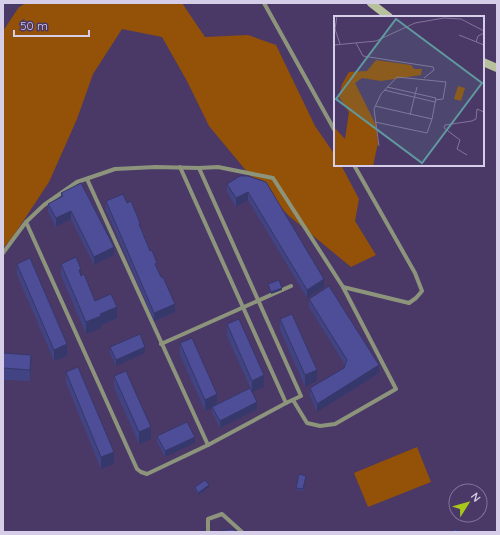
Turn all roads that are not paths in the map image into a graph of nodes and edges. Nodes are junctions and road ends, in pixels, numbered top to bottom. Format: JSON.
{"nodes":[{"id":1,"x":264,"y":3,"type":"edge"},
{"id":2,"x":371,"y":3,"type":"edge"},
{"id":3,"x":388,"y":16,"type":"edge"},
{"id":4,"x":484,"y":62,"type":"edge"},
{"id":5,"x":497,"y":68,"type":"edge"},
{"id":6,"x":334,"y":129,"type":"edge"},
{"id":7,"x":355,"y":166,"type":"edge"},
{"id":8,"x":180,"y":167,"type":"junction"},
{"id":9,"x":200,"y":168,"type":"junction"},
{"id":10,"x":87,"y":179,"type":"junction"},
{"id":11,"x":26,"y":222,"type":"junction"},
{"id":12,"x":3,"y":254,"type":"edge"},
{"id":13,"x":291,"y":286,"type":"dead end"},
{"id":14,"x":343,"y":287,"type":"junction"},
{"id":15,"x":259,"y":300,"type":"junction"},
{"id":16,"x":243,"y":308,"type":"junction"},
{"id":17,"x":161,"y":344,"type":"junction"},
{"id":18,"x":293,"y":400,"type":"junction"},
{"id":19,"x":286,"y":403,"type":"junction"},
{"id":20,"x":208,"y":445,"type":"junction"},
{"id":21,"x":208,"y":532,"type":"edge"},
{"id":22,"x":242,"y":532,"type":"edge"}],
"edges":[{"from":1,"to":6,"type":"street"},
{"from":2,"to":3,"type":"main road"},
{"from":4,"to":5,"type":"main road"},
{"from":7,"to":14,"type":"street"},
{"from":8,"to":9,"type":"street"},
{"from":8,"to":10,"type":"street"},
{"from":8,"to":16,"type":"street"},
{"from":9,"to":14,"type":"street"},
{"from":9,"to":15,"type":"street"},
{"from":10,"to":11,"type":"street"},
{"from":10,"to":17,"type":"street"},
{"from":11,"to":12,"type":"street"},
{"from":11,"to":20,"type":"street"},
{"from":13,"to":15,"type":"street"},
{"from":14,"to":18,"type":"street"},
{"from":15,"to":16,"type":"street"},
{"from":15,"to":18,"type":"street"},
{"from":16,"to":17,"type":"street"},
{"from":16,"to":19,"type":"street"},
{"from":17,"to":20,"type":"street"},
{"from":18,"to":19,"type":"street"},
{"from":19,"to":20,"type":"street"},
{"from":21,"to":22,"type":"street"}]}
